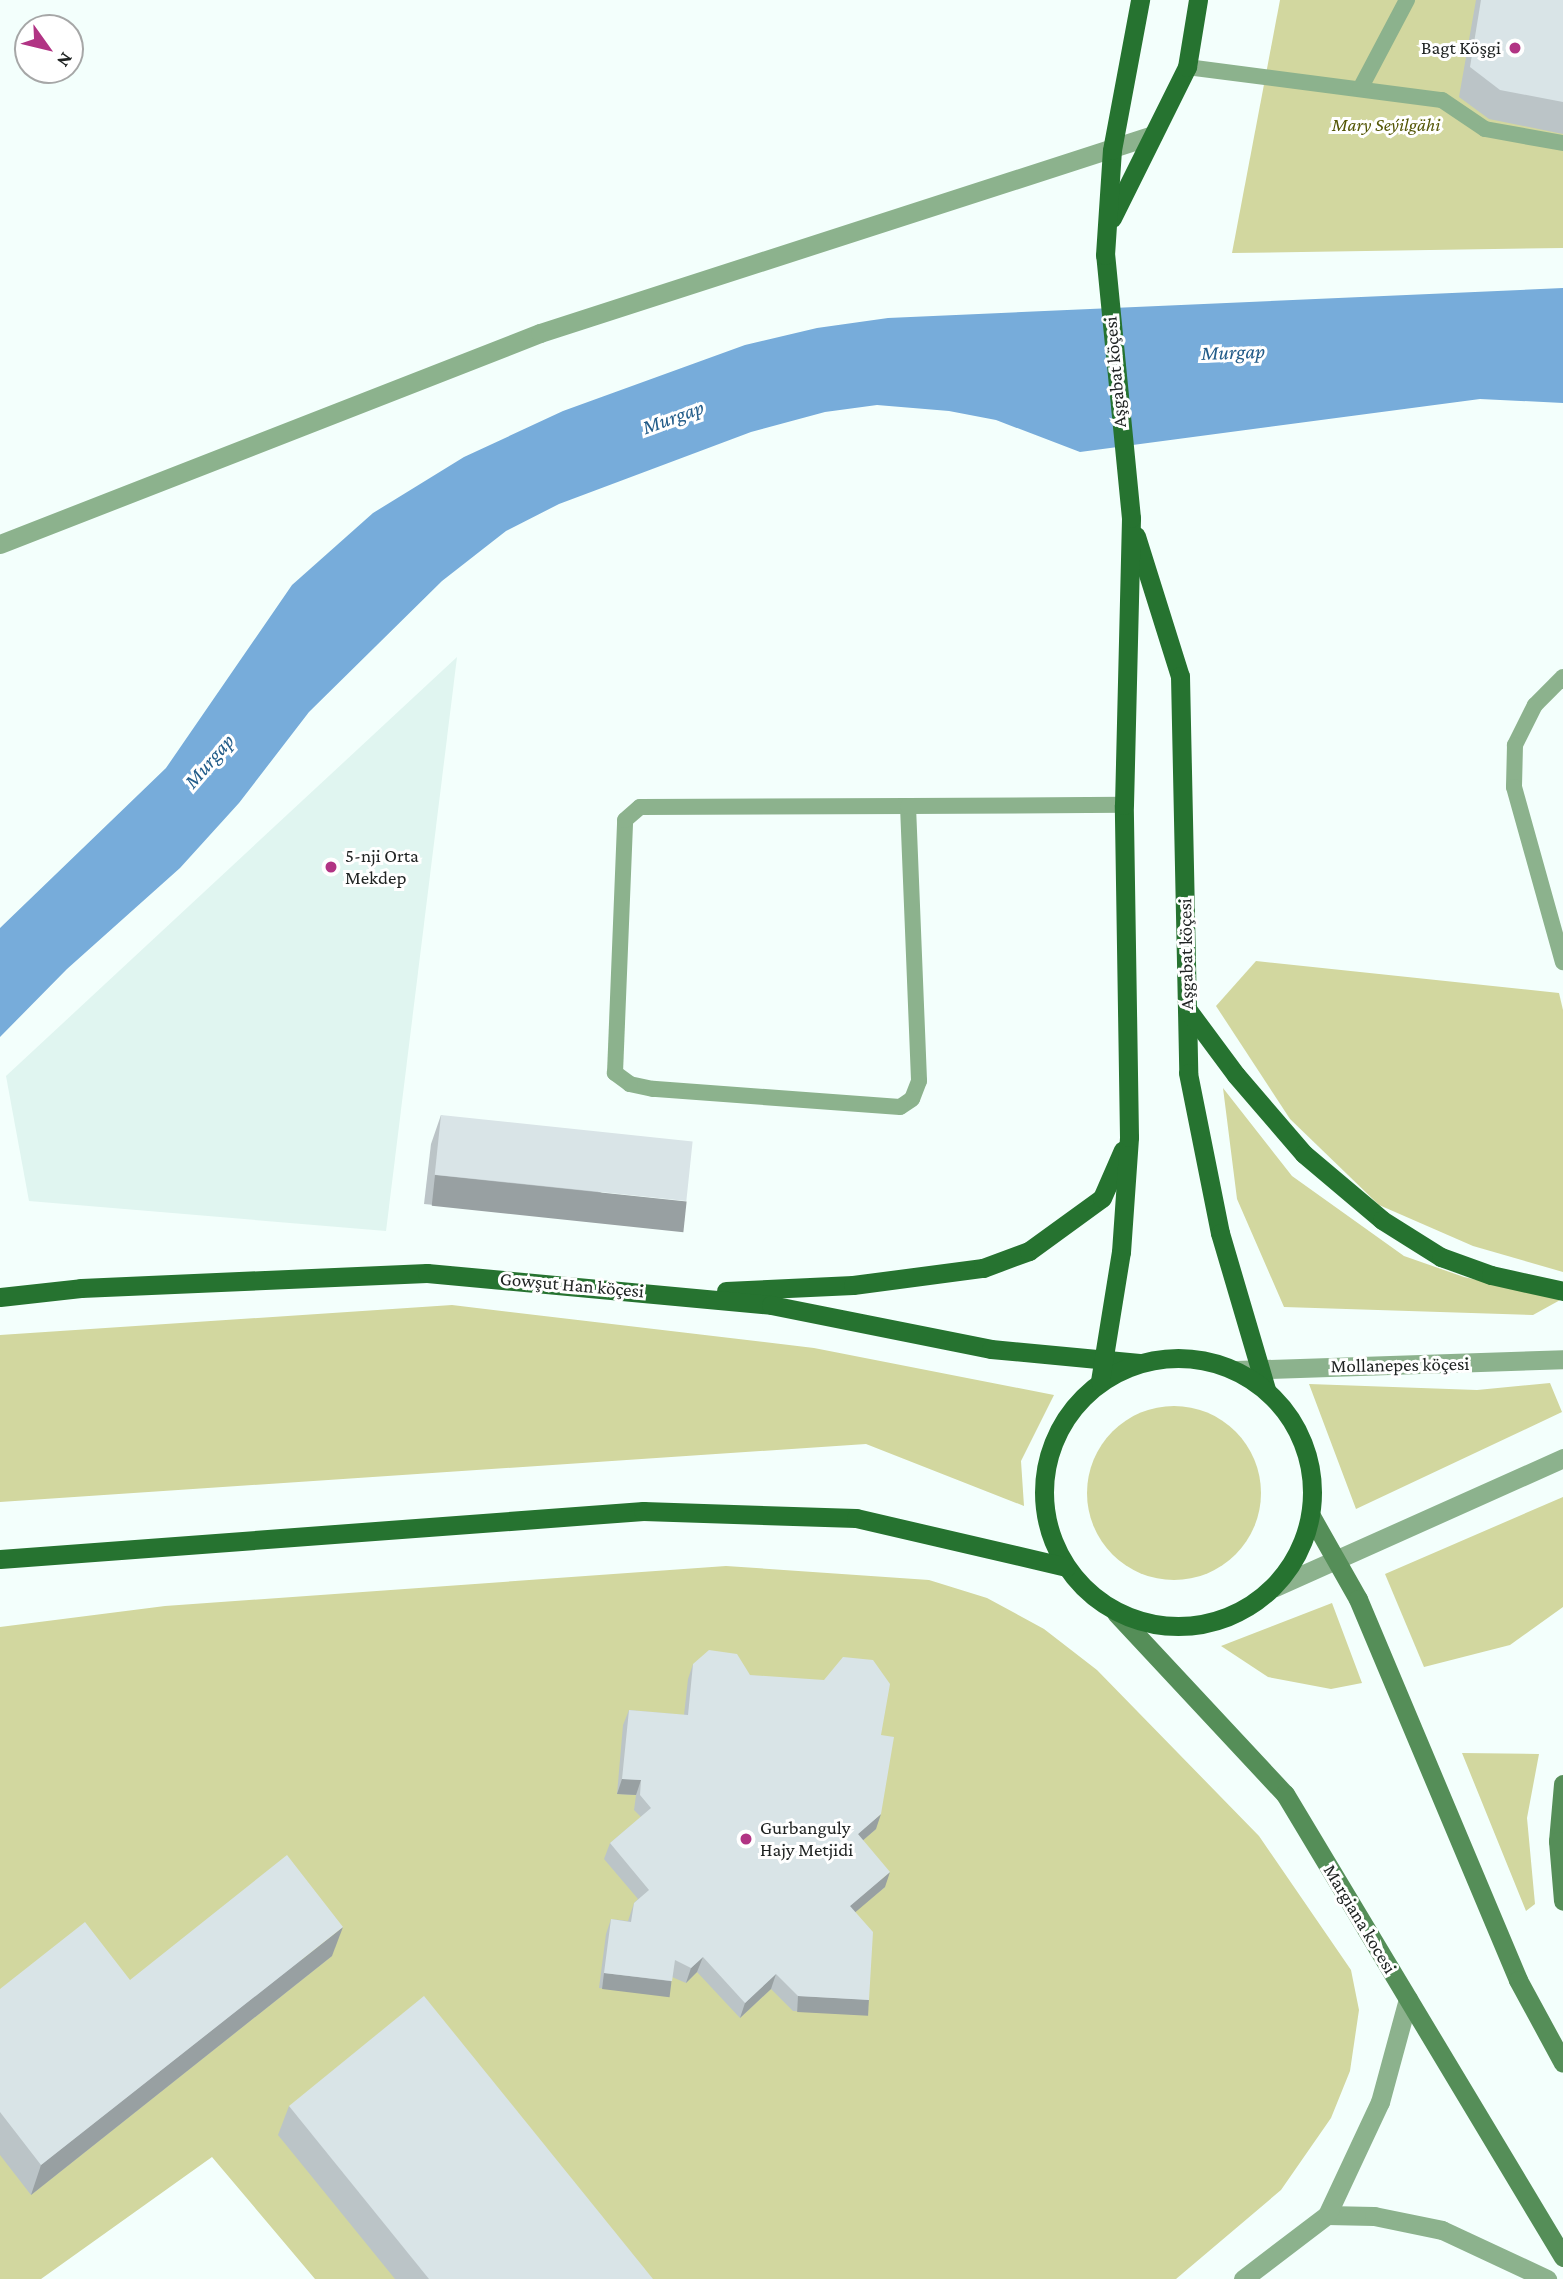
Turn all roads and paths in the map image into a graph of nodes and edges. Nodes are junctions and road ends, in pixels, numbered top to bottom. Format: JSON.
{"nodes":[{"id":1,"x":1140,"y":0,"type":"edge"},
{"id":2,"x":1198,"y":0,"type":"edge"},
{"id":3,"x":1407,"y":0,"type":"edge"},
{"id":4,"x":1187,"y":67,"type":"junction"},
{"id":5,"x":1360,"y":89,"type":"junction"},
{"id":6,"x":1153,"y":135,"type":"junction"},
{"id":7,"x":1563,"y":143,"type":"edge"},
{"id":8,"x":1112,"y":150,"type":"junction"},
{"id":9,"x":1108,"y":225,"type":"junction"},
{"id":10,"x":1130,"y":518,"type":"junction"},
{"id":11,"x":0,"y":544,"type":"edge"},
{"id":12,"x":1563,"y":677,"type":"edge"},
{"id":13,"x":1124,"y":805,"type":"junction"},
{"id":14,"x":908,"y":806,"type":"junction"},
{"id":15,"x":1563,"y":962,"type":"edge"},
{"id":16,"x":1187,"y":1009,"type":"junction"},
{"id":17,"x":1129,"y":1137,"type":"junction"},
{"id":18,"x":1563,"y":1291,"type":"edge"},
{"id":19,"x":680,"y":1294,"type":"junction"},
{"id":20,"x":0,"y":1297,"type":"edge"},
{"id":21,"x":1104,"y":1359,"type":"junction"},
{"id":22,"x":1563,"y":1359,"type":"edge"},
{"id":23,"x":1139,"y":1363,"type":"junction"},
{"id":24,"x":1260,"y":1369,"type":"junction"},
{"id":25,"x":1237,"y":1370,"type":"junction"},
{"id":26,"x":1101,"y":1381,"type":"junction"},
{"id":27,"x":1266,"y":1389,"type":"junction"},
{"id":28,"x":1563,"y":1458,"type":"edge"},
{"id":29,"x":1311,"y":1516,"type":"junction"},
{"id":30,"x":0,"y":1559,"type":"edge"},
{"id":31,"x":1335,"y":1561,"type":"junction"},
{"id":32,"x":1066,"y":1567,"type":"junction"},
{"id":33,"x":1275,"y":1587,"type":"junction"},
{"id":34,"x":1116,"y":1613,"type":"junction"},
{"id":35,"x":1563,"y":1784,"type":"edge"},
{"id":36,"x":1563,"y":1901,"type":"edge"},
{"id":37,"x":1408,"y":1999,"type":"junction"},
{"id":38,"x":1563,"y":2063,"type":"edge"},
{"id":39,"x":1327,"y":2215,"type":"junction"},
{"id":40,"x":1563,"y":2257,"type":"edge"},
{"id":41,"x":1243,"y":2279,"type":"edge"},
{"id":42,"x":1547,"y":2279,"type":"edge"}],
"edges":[{"from":1,"to":8,"type":"main road","name":"Aşgabat köçesi"},
{"from":2,"to":4,"type":"main road","name":"Aşgabat köçesi"},
{"from":3,"to":5,"type":"lane"},
{"from":4,"to":5,"type":"lane"},
{"from":4,"to":6,"type":"main road","name":"Aşgabat köçesi"},
{"from":5,"to":7,"type":"lane"},
{"from":6,"to":8,"type":"street"},
{"from":6,"to":9,"type":"main road","name":"Aşgabat köçesi"},
{"from":8,"to":9,"type":"main road","name":"Aşgabat köçesi"},
{"from":8,"to":11,"type":"street"},
{"from":9,"to":10,"type":"main road","name":"Aşgabat köçesi"},
{"from":10,"to":13,"type":"main road","name":"Aşgabat köçesi"},
{"from":10,"to":16,"type":"main road","name":"Aşgabat köçesi"},
{"from":12,"to":15,"type":"lane"},
{"from":13,"to":14,"type":"lane"},
{"from":13,"to":17,"type":"main road","name":"Aşgabat köçesi"},
{"from":14,"to":14,"type":"lane"},
{"from":16,"to":18,"type":"main road"},
{"from":16,"to":24,"type":"main road","name":"Aşgabat köçesi"},
{"from":17,"to":19,"type":"main road"},
{"from":17,"to":21,"type":"main road","name":"Aşgabat köçesi"},
{"from":19,"to":20,"type":"main road","name":"Gowşut Han köçesi"},
{"from":19,"to":21,"type":"main road","name":"Gowşut Han köçesi"},
{"from":21,"to":23,"type":"main road","name":"Gowşut Han köçesi"},
{"from":21,"to":26,"type":"main road","name":"Aşgabat köçesi"},
{"from":22,"to":24,"type":"street","name":"Mollanepes köçesi"},
{"from":23,"to":25,"type":"main road"},
{"from":23,"to":26,"type":"main road"},
{"from":24,"to":25,"type":"street","name":"Mollanepes köçesi"},
{"from":24,"to":27,"type":"main road","name":"Aşgabat köçesi"},
{"from":25,"to":27,"type":"main road"},
{"from":26,"to":32,"type":"main road"},
{"from":27,"to":29,"type":"main road"},
{"from":28,"to":31,"type":"street"},
{"from":29,"to":31,"type":"main road"},
{"from":29,"to":33,"type":"main road"},
{"from":30,"to":32,"type":"main road"},
{"from":31,"to":33,"type":"street"},
{"from":31,"to":38,"type":"main road"},
{"from":32,"to":34,"type":"main road"},
{"from":33,"to":34,"type":"main road"},
{"from":34,"to":37,"type":"main road","name":"Margiana kocesi"},
{"from":35,"to":36,"type":"main road"},
{"from":37,"to":39,"type":"street"},
{"from":37,"to":40,"type":"main road","name":"Margiana kocesi"},
{"from":39,"to":41,"type":"street"},
{"from":39,"to":42,"type":"street"}]}
